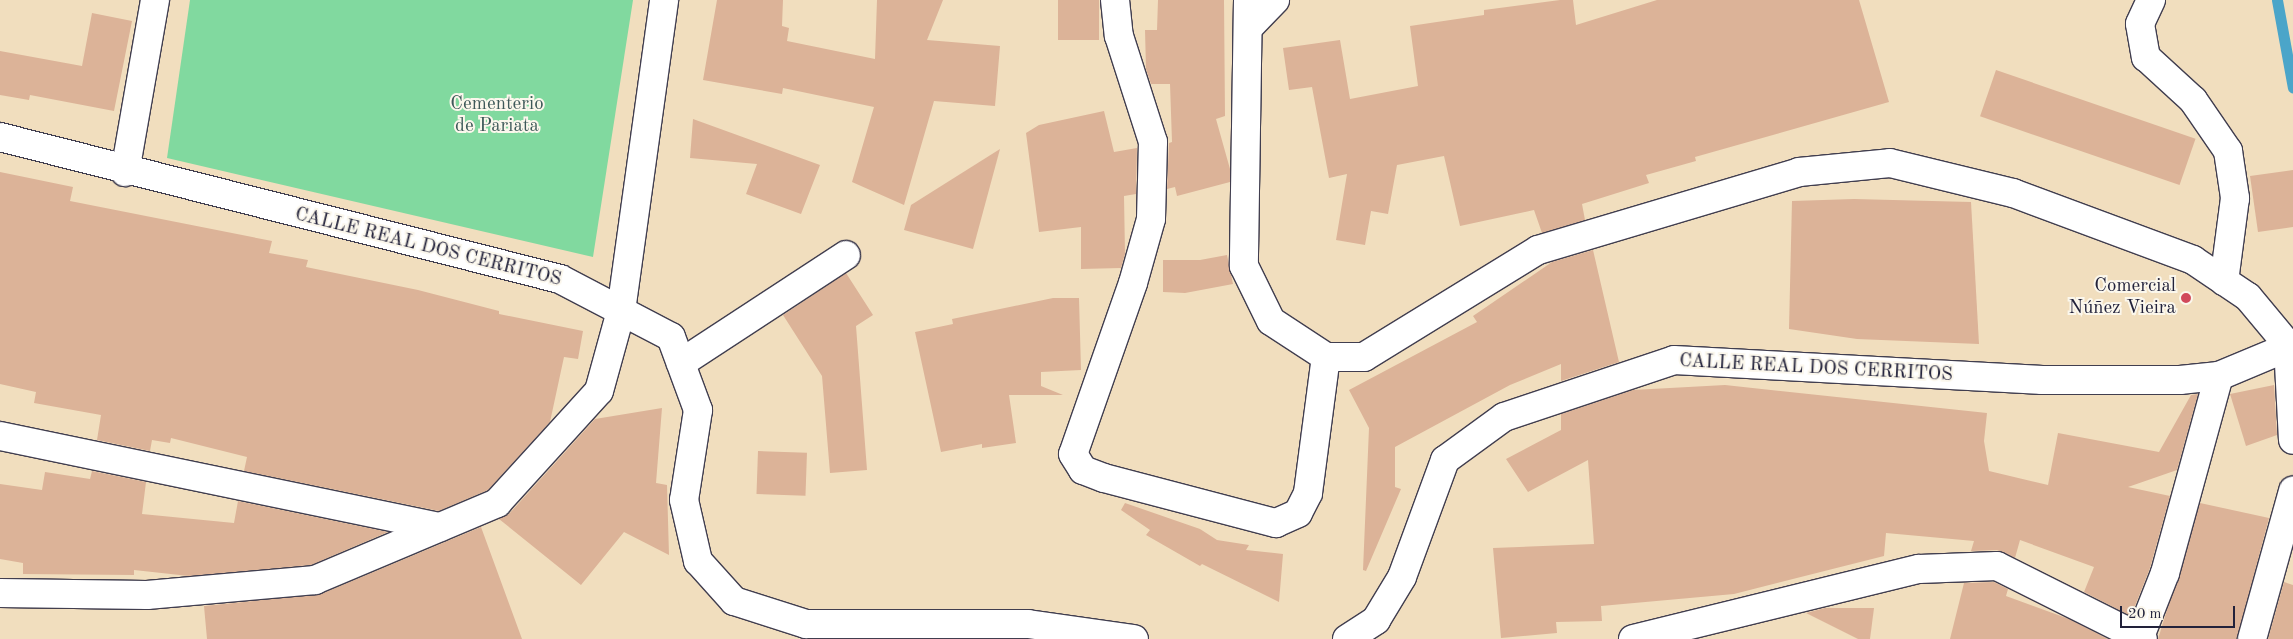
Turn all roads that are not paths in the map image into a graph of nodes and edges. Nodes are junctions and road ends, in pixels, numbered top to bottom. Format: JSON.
{"nodes":[{"id":1,"x":155,"y":0,"type":"edge"},
{"id":2,"x":664,"y":0,"type":"edge"},
{"id":3,"x":1115,"y":0,"type":"edge"},
{"id":4,"x":1248,"y":0,"type":"edge"},
{"id":5,"x":1275,"y":0,"type":"edge"},
{"id":6,"x":2150,"y":0,"type":"edge"},
{"id":7,"x":1248,"y":28,"type":"junction"},
{"id":8,"x":0,"y":138,"type":"edge"},
{"id":9,"x":125,"y":172,"type":"junction"},
{"id":10,"x":846,"y":255,"type":"dead end"},
{"id":11,"x":2224,"y":281,"type":"junction"},
{"id":12,"x":621,"y":311,"type":"junction"},
{"id":13,"x":2290,"y":345,"type":"edge"},
{"id":14,"x":1326,"y":357,"type":"junction"},
{"id":15,"x":681,"y":363,"type":"junction"},
{"id":16,"x":2219,"y":376,"type":"junction"},
{"id":17,"x":0,"y":436,"type":"edge"},
{"id":18,"x":2293,"y":440,"type":"edge"},
{"id":19,"x":2293,"y":491,"type":"edge"},
{"id":20,"x":2289,"y":526,"type":"edge"},
{"id":21,"x":440,"y":527,"type":"junction"},
{"id":22,"x":0,"y":593,"type":"edge"},
{"id":23,"x":2140,"y":638,"type":"edge"},
{"id":24,"x":1134,"y":639,"type":"edge"},
{"id":25,"x":1347,"y":639,"type":"edge"},
{"id":26,"x":1633,"y":639,"type":"edge"},
{"id":27,"x":2252,"y":639,"type":"edge"}],
"edges":[{"from":1,"to":9,"type":"street"},
{"from":2,"to":12,"type":"street"},
{"from":3,"to":14,"type":"street"},
{"from":4,"to":7,"type":"street"},
{"from":5,"to":7,"type":"street"},
{"from":6,"to":11,"type":"street"},
{"from":7,"to":14,"type":"street"},
{"from":8,"to":9,"type":"street","name":"CALLE REAL DOS CERRITOS"},
{"from":9,"to":12,"type":"street","name":"CALLE REAL DOS CERRITOS"},
{"from":10,"to":15,"type":"street"},
{"from":11,"to":13,"type":"street"},
{"from":11,"to":14,"type":"street"},
{"from":12,"to":15,"type":"street","name":"CALLE REAL DOS CERRITOS"},
{"from":12,"to":21,"type":"street"},
{"from":13,"to":16,"type":"street","name":"CALLE REAL DOS CERRITOS"},
{"from":13,"to":18,"type":"street"},
{"from":15,"to":24,"type":"street","name":"CALLE REAL DOS CERRITOS"},
{"from":16,"to":23,"type":"street"},
{"from":16,"to":25,"type":"street","name":"CALLE REAL DOS CERRITOS"},
{"from":17,"to":21,"type":"street"},
{"from":19,"to":20,"type":"street"},
{"from":20,"to":27,"type":"street"},
{"from":21,"to":22,"type":"street"},
{"from":23,"to":26,"type":"street"}]}
